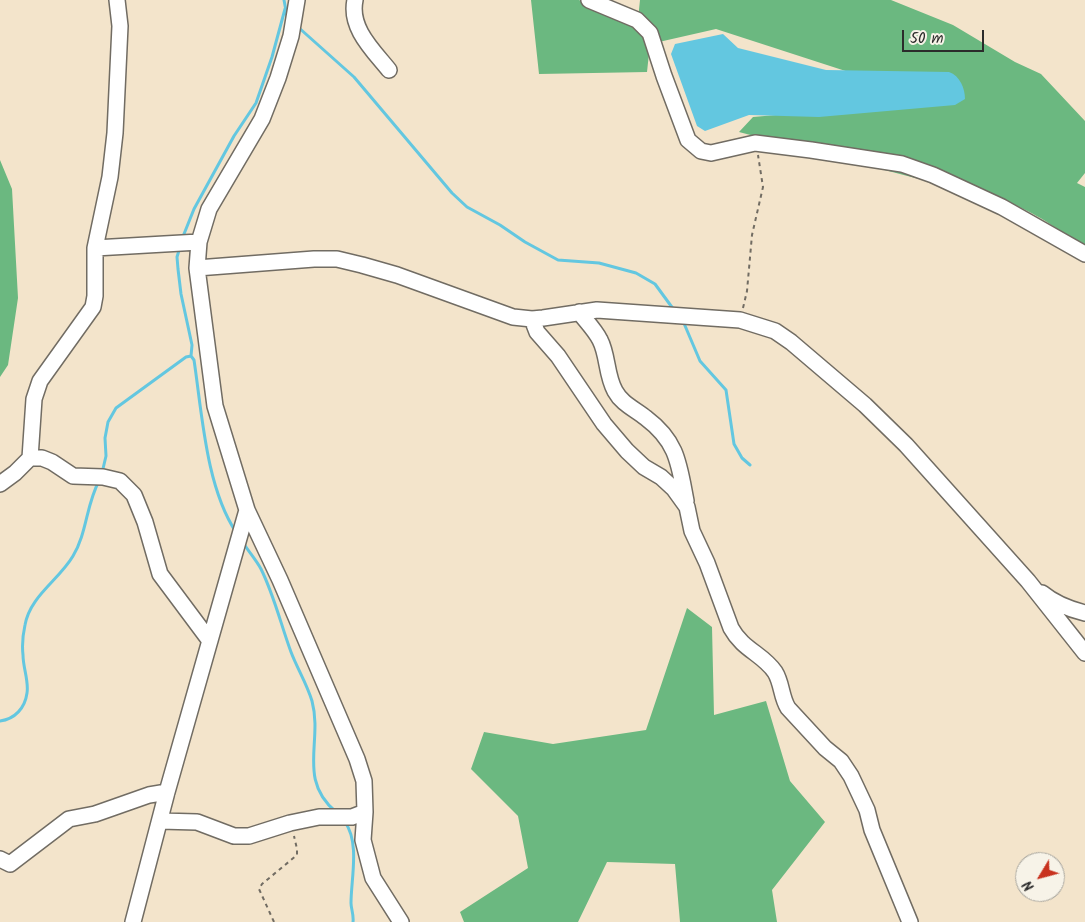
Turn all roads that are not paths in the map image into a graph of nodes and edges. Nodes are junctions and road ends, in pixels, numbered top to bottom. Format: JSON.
{"nodes":[{"id":1,"x":117,"y":0,"type":"edge"},
{"id":2,"x":297,"y":0,"type":"edge"},
{"id":3,"x":355,"y":0,"type":"edge"},
{"id":4,"x":589,"y":0,"type":"edge"},
{"id":5,"x":389,"y":70,"type":"dead end"},
{"id":6,"x":189,"y":243,"type":"junction"},
{"id":7,"x":95,"y":248,"type":"junction"},
{"id":8,"x":1085,"y":254,"type":"edge"},
{"id":9,"x":197,"y":268,"type":"junction"},
{"id":10,"x":579,"y":312,"type":"junction"},
{"id":11,"x":532,"y":319,"type":"junction"},
{"id":12,"x":30,"y":458,"type":"junction"},
{"id":13,"x":0,"y":484,"type":"edge"},
{"id":14,"x":687,"y":507,"type":"junction"},
{"id":15,"x":247,"y":510,"type":"junction"},
{"id":16,"x":1028,"y":582,"type":"junction"},
{"id":17,"x":1085,"y":613,"type":"edge"},
{"id":18,"x":210,"y":641,"type":"junction"},
{"id":19,"x":1085,"y":653,"type":"edge"},
{"id":20,"x":167,"y":792,"type":"junction"},
{"id":21,"x":365,"y":812,"type":"junction"},
{"id":22,"x":160,"y":821,"type":"junction"},
{"id":23,"x":0,"y":859,"type":"edge"},
{"id":24,"x":133,"y":922,"type":"edge"},
{"id":25,"x":401,"y":922,"type":"edge"},
{"id":26,"x":910,"y":922,"type":"edge"}],
"edges":[{"from":1,"to":7,"type":"street"},
{"from":2,"to":6,"type":"street"},
{"from":3,"to":5,"type":"street"},
{"from":4,"to":8,"type":"street"},
{"from":6,"to":7,"type":"street"},
{"from":6,"to":9,"type":"street"},
{"from":7,"to":12,"type":"street"},
{"from":9,"to":11,"type":"street"},
{"from":9,"to":15,"type":"street"},
{"from":10,"to":11,"type":"street"},
{"from":10,"to":14,"type":"street"},
{"from":10,"to":16,"type":"street"},
{"from":11,"to":14,"type":"street"},
{"from":12,"to":13,"type":"street"},
{"from":12,"to":18,"type":"street"},
{"from":14,"to":26,"type":"street"},
{"from":15,"to":18,"type":"street"},
{"from":15,"to":21,"type":"street"},
{"from":16,"to":17,"type":"street"},
{"from":16,"to":19,"type":"street"},
{"from":18,"to":20,"type":"street"},
{"from":20,"to":22,"type":"street"},
{"from":20,"to":23,"type":"street"},
{"from":21,"to":22,"type":"street"},
{"from":21,"to":25,"type":"street"},
{"from":22,"to":24,"type":"street"}]}
